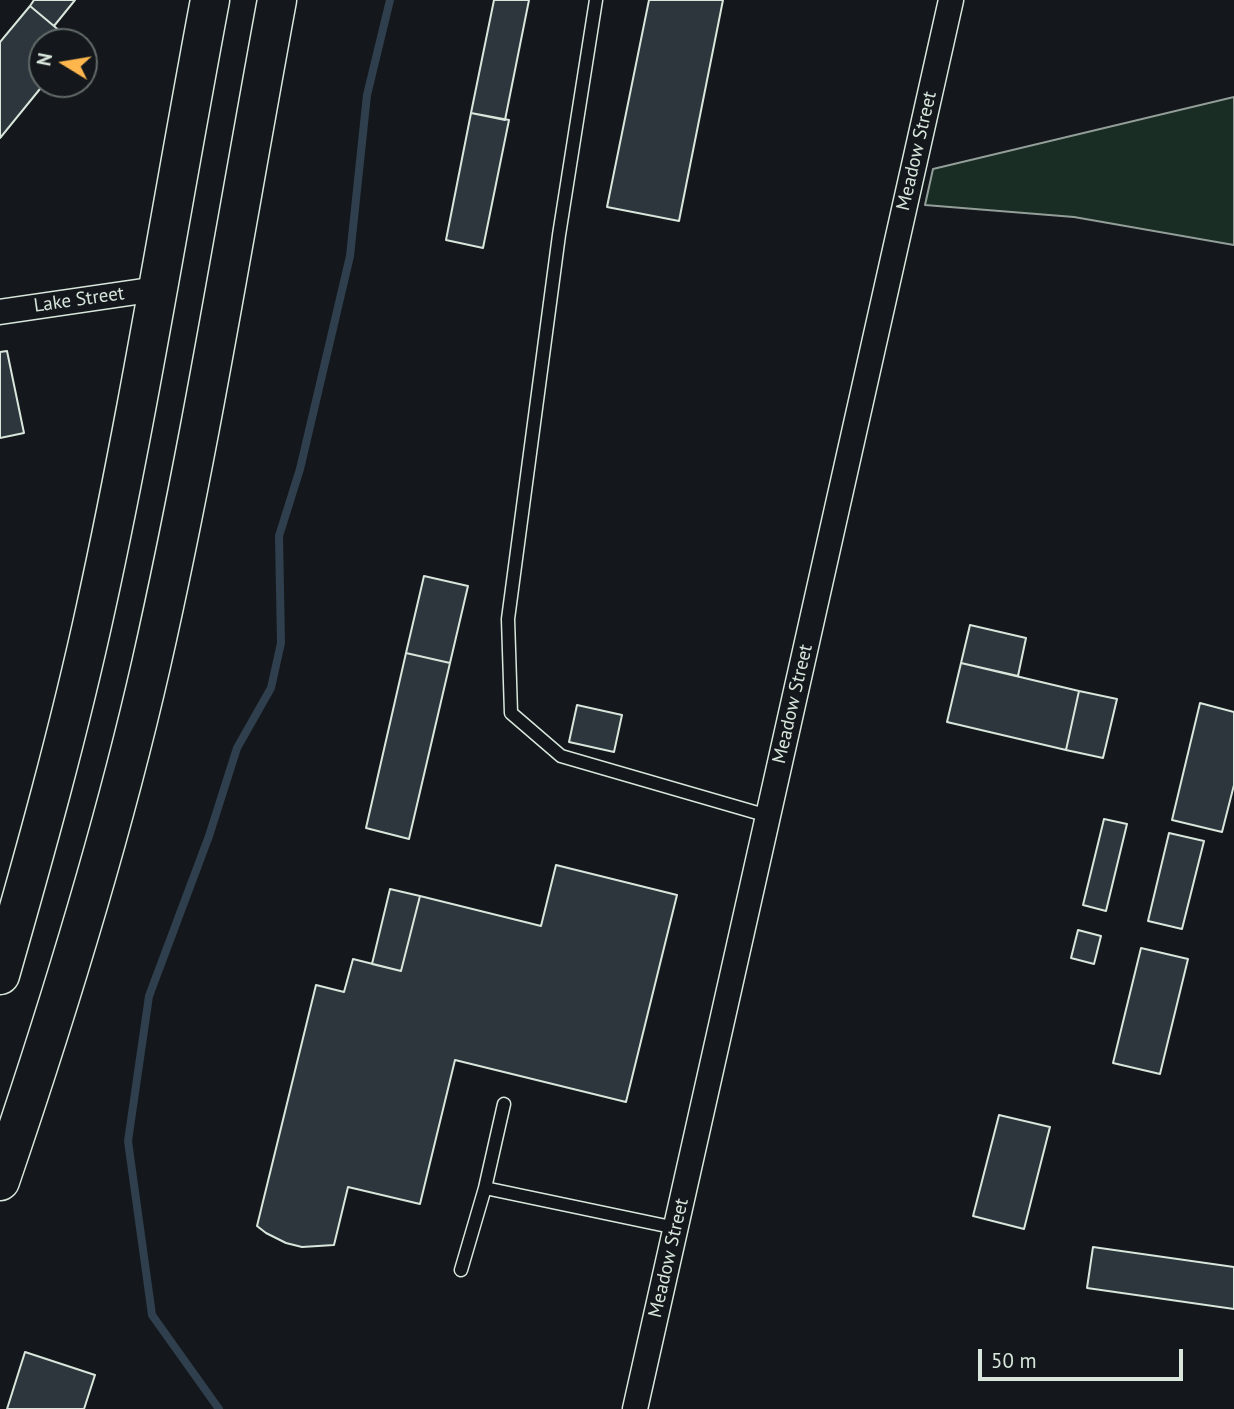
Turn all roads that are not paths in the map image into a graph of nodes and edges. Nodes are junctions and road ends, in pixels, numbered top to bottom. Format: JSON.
{"nodes":[{"id":1,"x":210,"y":0,"type":"edge"},
{"id":2,"x":277,"y":0,"type":"edge"},
{"id":3,"x":596,"y":0,"type":"edge"},
{"id":4,"x":951,"y":0,"type":"edge"},
{"id":5,"x":157,"y":289,"type":"junction"},
{"id":6,"x":0,"y":312,"type":"edge"},
{"id":7,"x":768,"y":816,"type":"junction"},
{"id":8,"x":0,"y":975,"type":"edge"},
{"id":9,"x":504,"y":1104,"type":"dead end"},
{"id":10,"x":0,"y":1181,"type":"edge"},
{"id":11,"x":485,"y":1188,"type":"junction"},
{"id":12,"x":676,"y":1228,"type":"junction"},
{"id":13,"x":461,"y":1270,"type":"dead end"},
{"id":14,"x":635,"y":1409,"type":"edge"}],
"edges":[{"from":1,"to":5,"type":"highway"},
{"from":2,"to":10,"type":"highway"},
{"from":3,"to":7,"type":"lane"},
{"from":4,"to":7,"type":"street","name":"Meadow Street"},
{"from":5,"to":6,"type":"street","name":"Lake Street"},
{"from":5,"to":8,"type":"highway"},
{"from":7,"to":12,"type":"street","name":"Meadow Street"},
{"from":9,"to":11,"type":"lane"},
{"from":11,"to":12,"type":"lane"},
{"from":11,"to":13,"type":"lane"},
{"from":12,"to":14,"type":"street","name":"Meadow Street"}]}
